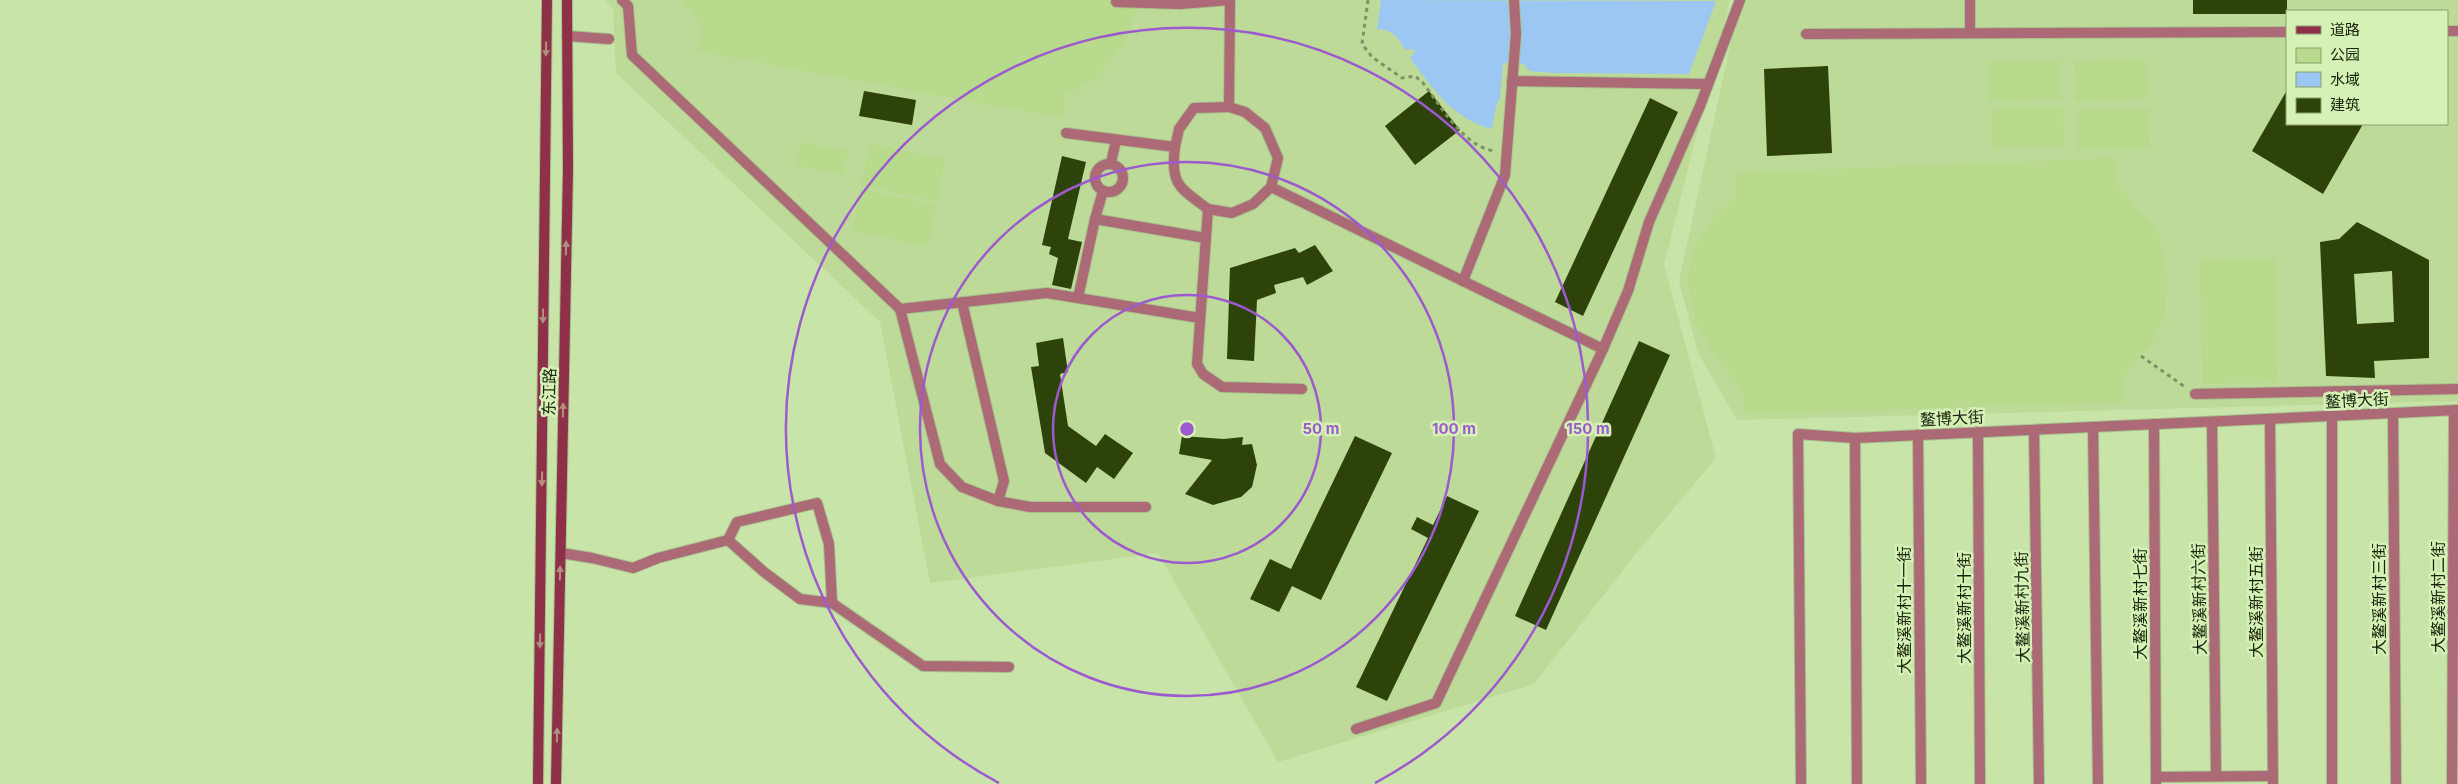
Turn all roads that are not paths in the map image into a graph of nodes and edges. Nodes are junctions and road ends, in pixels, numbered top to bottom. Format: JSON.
{"nodes":[{"id":1,"x":547,"y":0,"type":"edge"},
{"id":2,"x":567,"y":0,"type":"edge"},
{"id":3,"x":622,"y":0,"type":"edge"},
{"id":4,"x":1230,"y":0,"type":"edge"},
{"id":5,"x":1514,"y":0,"type":"edge"},
{"id":6,"x":1740,"y":0,"type":"edge"},
{"id":7,"x":1970,"y":0,"type":"edge"},
{"id":8,"x":1116,"y":2,"type":"dead end"},
{"id":9,"x":2286,"y":32,"type":"edge"},
{"id":10,"x":1970,"y":33,"type":"junction"},
{"id":11,"x":1806,"y":34,"type":"dead end"},
{"id":12,"x":567,"y":36,"type":"junction"},
{"id":13,"x":608,"y":40,"type":"dead end"},
{"id":14,"x":1512,"y":81,"type":"junction"},
{"id":15,"x":1708,"y":84,"type":"junction"},
{"id":16,"x":1229,"y":107,"type":"junction"},
{"id":17,"x":1066,"y":133,"type":"dead end"},
{"id":18,"x":1116,"y":140,"type":"junction"},
{"id":19,"x":1175,"y":147,"type":"junction"},
{"id":20,"x":1111,"y":164,"type":"junction"},
{"id":21,"x":1271,"y":187,"type":"junction"},
{"id":22,"x":1103,"y":191,"type":"junction"},
{"id":23,"x":1208,"y":209,"type":"junction"},
{"id":24,"x":1095,"y":219,"type":"junction"},
{"id":25,"x":1206,"y":238,"type":"junction"},
{"id":26,"x":1464,"y":281,"type":"junction"},
{"id":27,"x":1078,"y":298,"type":"junction"},
{"id":28,"x":962,"y":302,"type":"junction"},
{"id":29,"x":900,"y":309,"type":"junction"},
{"id":30,"x":1200,"y":318,"type":"junction"},
{"id":31,"x":1603,"y":348,"type":"junction"},
{"id":32,"x":1302,"y":389,"type":"dead end"},
{"id":33,"x":2458,"y":389,"type":"edge"},
{"id":34,"x":2195,"y":394,"type":"road end"},
{"id":35,"x":2456,"y":410,"type":"edge"},
{"id":36,"x":2393,"y":414,"type":"junction"},
{"id":37,"x":2332,"y":416,"type":"junction"},
{"id":38,"x":2270,"y":419,"type":"junction"},
{"id":39,"x":2212,"y":422,"type":"junction"},
{"id":40,"x":2154,"y":424,"type":"junction"},
{"id":41,"x":2093,"y":427,"type":"junction"},
{"id":42,"x":2034,"y":430,"type":"junction"},
{"id":43,"x":1978,"y":432,"type":"junction"},
{"id":44,"x":1918,"y":435,"type":"junction"},
{"id":45,"x":1855,"y":438,"type":"junction"},
{"id":46,"x":998,"y":501,"type":"junction"},
{"id":47,"x":1146,"y":507,"type":"dead end"},
{"id":48,"x":728,"y":540,"type":"junction"},
{"id":49,"x":561,"y":554,"type":"junction"},
{"id":50,"x":832,"y":603,"type":"junction"},
{"id":51,"x":1009,"y":667,"type":"dead end"},
{"id":52,"x":1356,"y":729,"type":"dead end"},
{"id":53,"x":2216,"y":776,"type":"junction"},
{"id":54,"x":2273,"y":780,"type":"edge"},
{"id":55,"x":2156,"y":781,"type":"edge"},
{"id":56,"x":538,"y":784,"type":"edge"},
{"id":57,"x":556,"y":784,"type":"edge"},
{"id":58,"x":1801,"y":784,"type":"edge"},
{"id":59,"x":1857,"y":784,"type":"edge"},
{"id":60,"x":1921,"y":784,"type":"edge"},
{"id":61,"x":1980,"y":784,"type":"edge"},
{"id":62,"x":2040,"y":784,"type":"edge"},
{"id":63,"x":2098,"y":784,"type":"edge"},
{"id":64,"x":2332,"y":784,"type":"edge"},
{"id":65,"x":2396,"y":784,"type":"edge"},
{"id":66,"x":2452,"y":784,"type":"edge"}],
"edges":[{"from":1,"to":56,"type":"street","name":"东江路","one_way":true},
{"from":2,"to":12,"type":"street","name":"东江路"},
{"from":3,"to":29,"type":"street"},
{"from":4,"to":8,"type":"street"},
{"from":4,"to":16,"type":"street"},
{"from":5,"to":14,"type":"street"},
{"from":6,"to":15,"type":"street"},
{"from":7,"to":10,"type":"street"},
{"from":9,"to":10,"type":"street"},
{"from":10,"to":11,"type":"street"},
{"from":12,"to":13,"type":"street"},
{"from":49,"to":12,"type":"street","name":"东江路","one_way":true},
{"from":14,"to":15,"type":"street"},
{"from":14,"to":26,"type":"street"},
{"from":15,"to":31,"type":"street"},
{"from":16,"to":19,"type":"street"},
{"from":16,"to":21,"type":"street"},
{"from":17,"to":18,"type":"street"},
{"from":18,"to":19,"type":"street"},
{"from":18,"to":20,"type":"street"},
{"from":19,"to":23,"type":"street"},
{"from":20,"to":22,"type":"street"},
{"from":20,"to":22,"type":"street"},
{"from":21,"to":23,"type":"street"},
{"from":21,"to":26,"type":"street"},
{"from":22,"to":24,"type":"street"},
{"from":23,"to":25,"type":"street"},
{"from":24,"to":25,"type":"street"},
{"from":24,"to":27,"type":"street"},
{"from":25,"to":30,"type":"street"},
{"from":26,"to":31,"type":"street"},
{"from":27,"to":28,"type":"street"},
{"from":27,"to":30,"type":"street"},
{"from":28,"to":29,"type":"street"},
{"from":28,"to":46,"type":"street"},
{"from":29,"to":46,"type":"street"},
{"from":30,"to":32,"type":"street"},
{"from":31,"to":52,"type":"street"},
{"from":33,"to":34,"type":"street"},
{"from":35,"to":36,"type":"street","name":"鳌博大街"},
{"from":35,"to":66,"type":"street","name":"大鳌溪新村二街"},
{"from":36,"to":37,"type":"street","name":"鳌博大街"},
{"from":36,"to":65,"type":"street","name":"大鳌溪新村三街"},
{"from":37,"to":38,"type":"street","name":"鳌博大街"},
{"from":37,"to":64,"type":"street"},
{"from":38,"to":39,"type":"street","name":"鳌博大街"},
{"from":38,"to":54,"type":"street","name":"大鳌溪新村五街"},
{"from":39,"to":40,"type":"street","name":"鳌博大街"},
{"from":39,"to":53,"type":"street","name":"大鳌溪新村六街"},
{"from":40,"to":41,"type":"street","name":"鳌博大街"},
{"from":40,"to":55,"type":"street","name":"大鳌溪新村七街"},
{"from":41,"to":42,"type":"street","name":"鳌博大街"},
{"from":41,"to":63,"type":"street"},
{"from":42,"to":43,"type":"street","name":"鳌博大街"},
{"from":42,"to":62,"type":"street","name":"大鳌溪新村九街"},
{"from":43,"to":44,"type":"street","name":"鳌博大街"},
{"from":43,"to":61,"type":"street","name":"大鳌溪新村十街"},
{"from":44,"to":45,"type":"street","name":"鳌博大街"},
{"from":44,"to":60,"type":"street","name":"大鳌溪新村十一街"},
{"from":45,"to":58,"type":"street","name":"鳌博大街"},
{"from":45,"to":59,"type":"street"},
{"from":46,"to":47,"type":"street"},
{"from":48,"to":49,"type":"street"},
{"from":48,"to":50,"type":"street"},
{"from":48,"to":50,"type":"street"},
{"from":57,"to":49,"type":"street","name":"东江路","one_way":true},
{"from":50,"to":51,"type":"street"},
{"from":53,"to":54,"type":"street"},
{"from":53,"to":55,"type":"street"}]}
